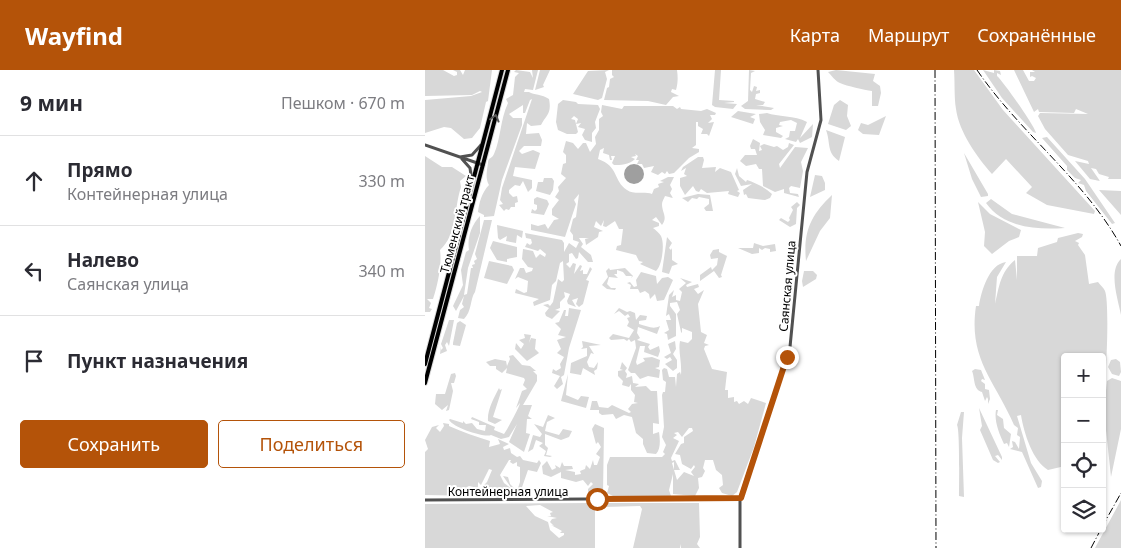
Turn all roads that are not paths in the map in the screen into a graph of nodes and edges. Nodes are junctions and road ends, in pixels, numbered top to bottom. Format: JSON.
{"nodes":[{"id":1,"x":502,"y":70,"type":"edge"},
{"id":2,"x":508,"y":70,"type":"edge"},
{"id":3,"x":818,"y":70,"type":"edge"},
{"id":4,"x":482,"y":144,"type":"junction"},
{"id":5,"x":425,"y":145,"type":"edge"},
{"id":6,"x":459,"y":157,"type":"junction"},
{"id":7,"x":477,"y":163,"type":"junction"},
{"id":8,"x":483,"y":165,"type":"junction"},
{"id":9,"x":471,"y":183,"type":"junction"},
{"id":10,"x":425,"y":364,"type":"edge"},
{"id":11,"x":425,"y":383,"type":"edge"},
{"id":12,"x":741,"y":498,"type":"junction"},
{"id":13,"x":425,"y":500,"type":"edge"},
{"id":14,"x":740,"y":548,"type":"edge"}],
"edges":[{"from":1,"to":4,"type":"main road","name":"Тюменский тракт"},
{"from":8,"to":2,"type":"main road","name":"Тюменский тракт","one_way":true},
{"from":3,"to":12,"type":"street","name":"Саянская улица"},
{"from":4,"to":6,"type":"street"},
{"from":4,"to":7,"type":"main road","name":"Тюменский тракт"},
{"from":5,"to":6,"type":"street"},
{"from":6,"to":7,"type":"street"},
{"from":6,"to":9,"type":"street"},
{"from":7,"to":8,"type":"street"},
{"from":7,"to":9,"type":"main road","name":"Тюменский тракт"},
{"from":8,"to":11,"type":"main road","name":"Тюменский тракт"},
{"from":9,"to":10,"type":"main road","name":"Тюменский тракт"},
{"from":12,"to":13,"type":"street","name":"Контейнерная улица"},
{"from":12,"to":14,"type":"street","name":"Саянская улица"}]}
